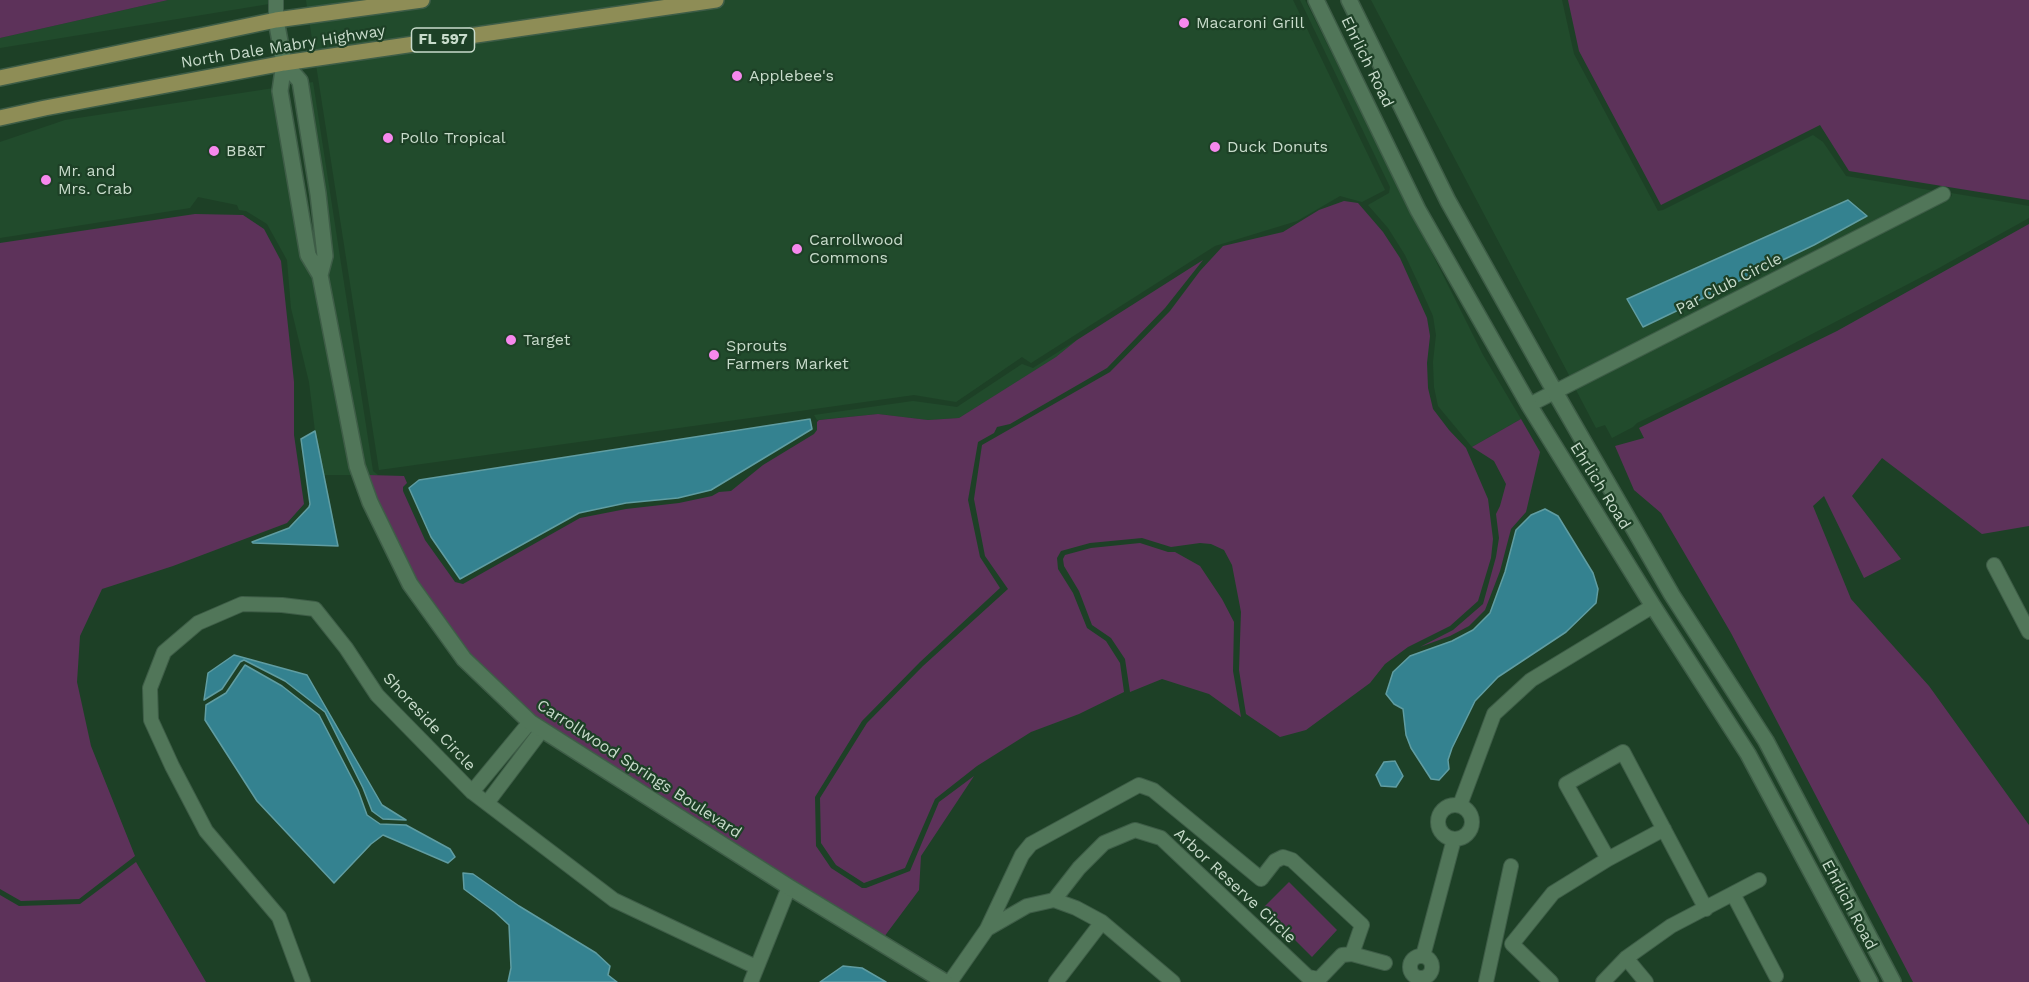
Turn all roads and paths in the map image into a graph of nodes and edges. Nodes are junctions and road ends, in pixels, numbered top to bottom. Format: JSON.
{"nodes":[{"id":1,"x":276,"y":0,"type":"edge"},
{"id":2,"x":422,"y":0,"type":"edge"},
{"id":3,"x":636,"y":0,"type":"edge"},
{"id":4,"x":716,"y":0,"type":"edge"},
{"id":5,"x":1317,"y":0,"type":"edge"},
{"id":6,"x":1349,"y":0,"type":"edge"},
{"id":7,"x":603,"y":16,"type":"junction"},
{"id":8,"x":276,"y":20,"type":"junction"},
{"id":9,"x":284,"y":63,"type":"junction"},
{"id":10,"x":0,"y":78,"type":"edge"},
{"id":11,"x":0,"y":118,"type":"edge"},
{"id":12,"x":1943,"y":194,"type":"dead end"},
{"id":13,"x":1555,"y":392,"type":"junction"},
{"id":14,"x":1529,"y":405,"type":"junction"},
{"id":15,"x":1994,"y":565,"type":"dead end"},
{"id":16,"x":1653,"y":606,"type":"junction"},
{"id":17,"x":2029,"y":632,"type":"edge"},
{"id":18,"x":536,"y":726,"type":"junction"},
{"id":19,"x":472,"y":792,"type":"junction"},
{"id":20,"x":487,"y":804,"type":"junction"},
{"id":21,"x":1460,"y":805,"type":"junction"},
{"id":22,"x":1664,"y":829,"type":"junction"},
{"id":23,"x":1454,"y":839,"type":"junction"},
{"id":24,"x":1608,"y":859,"type":"junction"},
{"id":25,"x":1511,"y":866,"type":"dead end"},
{"id":26,"x":1759,"y":880,"type":"dead end"},
{"id":27,"x":789,"y":887,"type":"junction"},
{"id":28,"x":1733,"y":894,"type":"junction"},
{"id":29,"x":1054,"y":900,"type":"junction"},
{"id":30,"x":1706,"y":909,"type":"junction"},
{"id":31,"x":1102,"y":922,"type":"junction"},
{"id":32,"x":986,"y":930,"type":"junction"},
{"id":33,"x":1496,"y":937,"type":"junction"},
{"id":34,"x":1512,"y":944,"type":"junction"},
{"id":35,"x":1353,"y":954,"type":"junction"},
{"id":36,"x":1626,"y":958,"type":"junction"},
{"id":37,"x":1385,"y":963,"type":"dead end"},
{"id":38,"x":756,"y":967,"type":"junction"},
{"id":39,"x":1776,"y":976,"type":"dead end"},
{"id":40,"x":1316,"y":979,"type":"edge"},
{"id":41,"x":1417,"y":979,"type":"edge"},
{"id":42,"x":1887,"y":980,"type":"edge"},
{"id":43,"x":303,"y":982,"type":"edge"},
{"id":44,"x":751,"y":982,"type":"edge"},
{"id":45,"x":945,"y":982,"type":"edge"},
{"id":46,"x":950,"y":982,"type":"edge"},
{"id":47,"x":1056,"y":982,"type":"edge"},
{"id":48,"x":1173,"y":982,"type":"edge"},
{"id":49,"x":1486,"y":982,"type":"edge"},
{"id":50,"x":1551,"y":982,"type":"edge"},
{"id":51,"x":1603,"y":982,"type":"edge"},
{"id":52,"x":1646,"y":982,"type":"edge"},
{"id":53,"x":1870,"y":982,"type":"edge"}],
"edges":[{"from":1,"to":8,"type":"street"},
{"from":2,"to":8,"type":"main road","name":"North Dale Mabry Highway"},
{"from":3,"to":7,"type":"main road"},
{"from":4,"to":7,"type":"main road","name":"North Dale Mabry Highway","number":"FL 597"},
{"from":5,"to":14,"type":"main road","name":"Ehrlich Road"},
{"from":6,"to":13,"type":"main road","name":"Ehrlich Road"},
{"from":7,"to":9,"type":"main road","name":"North Dale Mabry Highway","number":"FL 597"},
{"from":8,"to":9,"type":"main road","name":"Carrollwood Springs Boulevard"},
{"from":8,"to":10,"type":"main road","name":"North Dale Mabry Highway"},
{"from":9,"to":11,"type":"main road","name":"North Dale Mabry Highway","number":"FL 597"},
{"from":9,"to":18,"type":"main road","name":"Carrollwood Springs Boulevard"},
{"from":12,"to":13,"type":"street","name":"Par Club Circle"},
{"from":13,"to":14,"type":"street","name":"Par Club Circle"},
{"from":13,"to":42,"type":"main road","name":"Ehrlich Road"},
{"from":14,"to":16,"type":"main road","name":"Ehrlich Road"},
{"from":15,"to":17,"type":"street"},
{"from":16,"to":21,"type":"street"},
{"from":16,"to":53,"type":"main road","name":"Ehrlich Road"},
{"from":18,"to":19,"type":"street"},
{"from":18,"to":20,"type":"street"},
{"from":18,"to":27,"type":"main road","name":"Carrollwood Springs Boulevard"},
{"from":19,"to":20,"type":"street","name":"Shoreside Circle"},
{"from":19,"to":43,"type":"street","name":"Shoreside Circle"},
{"from":20,"to":38,"type":"street","name":"Shoreside Circle"},
{"from":21,"to":23,"type":"street"},
{"from":21,"to":23,"type":"street"},
{"from":22,"to":24,"type":"street"},
{"from":22,"to":24,"type":"street"},
{"from":22,"to":30,"type":"street"},
{"from":23,"to":41,"type":"street"},
{"from":24,"to":34,"type":"street"},
{"from":25,"to":33,"type":"street"},
{"from":26,"to":28,"type":"street"},
{"from":27,"to":38,"type":"street"},
{"from":27,"to":45,"type":"main road","name":"Carrollwood Springs Boulevard"},
{"from":28,"to":30,"type":"street"},
{"from":28,"to":39,"type":"street"},
{"from":29,"to":31,"type":"street"},
{"from":29,"to":32,"type":"street"},
{"from":29,"to":40,"type":"street","name":"Arbor Reserve Circle"},
{"from":30,"to":36,"type":"street"},
{"from":31,"to":47,"type":"street"},
{"from":31,"to":48,"type":"street"},
{"from":32,"to":35,"type":"street"},
{"from":32,"to":46,"type":"street"},
{"from":33,"to":34,"type":"street"},
{"from":33,"to":49,"type":"street"},
{"from":34,"to":50,"type":"street"},
{"from":35,"to":37,"type":"street"},
{"from":35,"to":40,"type":"street"},
{"from":36,"to":51,"type":"street"},
{"from":36,"to":52,"type":"street"},
{"from":38,"to":44,"type":"street"}]}
